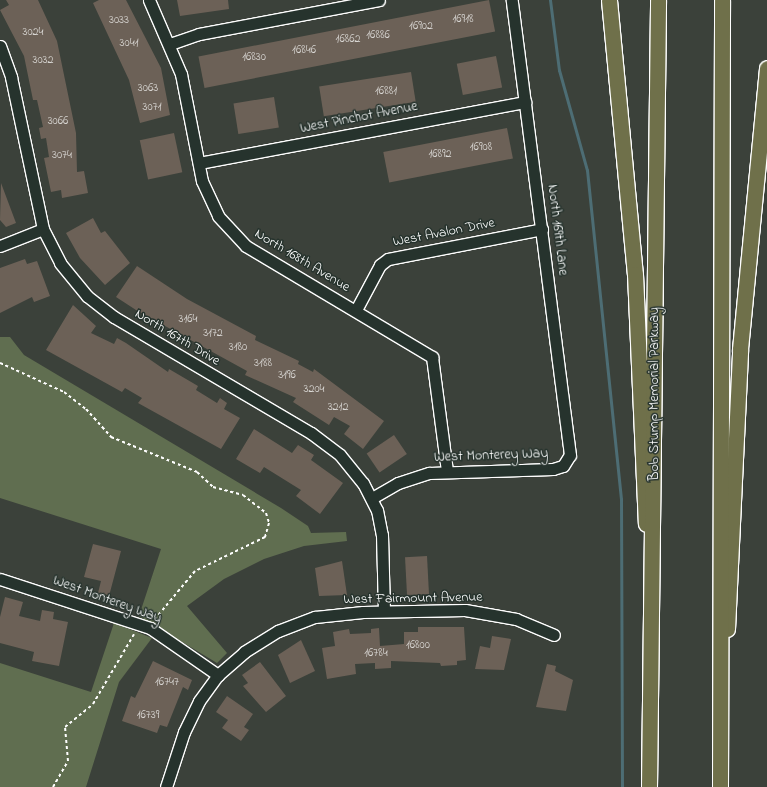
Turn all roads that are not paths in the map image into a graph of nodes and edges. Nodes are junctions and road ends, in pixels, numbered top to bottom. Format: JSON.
{"nodes":[{"id":1,"x":149,"y":0,"type":"edge"},
{"id":2,"x":379,"y":0,"type":"edge"},
{"id":3,"x":512,"y":0,"type":"edge"},
{"id":4,"x":609,"y":0,"type":"edge"},
{"id":5,"x":658,"y":0,"type":"edge"},
{"id":6,"x":722,"y":0,"type":"edge"},
{"id":7,"x":170,"y":44,"type":"junction"},
{"id":8,"x":0,"y":46,"type":"edge"},
{"id":9,"x":767,"y":68,"type":"edge"},
{"id":10,"x":5,"y":78,"type":"edge"},
{"id":11,"x":525,"y":102,"type":"junction"},
{"id":12,"x":199,"y":164,"type":"junction"},
{"id":13,"x":43,"y":229,"type":"junction"},
{"id":14,"x":542,"y":229,"type":"junction"},
{"id":15,"x":0,"y":246,"type":"edge"},
{"id":16,"x":356,"y":310,"type":"junction"},
{"id":17,"x":566,"y":463,"type":"joint"},
{"id":18,"x":447,"y":471,"type":"junction"},
{"id":19,"x":372,"y":498,"type":"junction"},
{"id":20,"x":651,"y":567,"type":"junction"},
{"id":21,"x":0,"y":579,"type":"edge"},
{"id":22,"x":384,"y":611,"type":"junction"},
{"id":23,"x":554,"y":635,"type":"dead end"},
{"id":24,"x":218,"y":675,"type":"junction"},
{"id":25,"x":720,"y":688,"type":"junction"},
{"id":26,"x":166,"y":787,"type":"edge"},
{"id":27,"x":649,"y":787,"type":"edge"},
{"id":28,"x":720,"y":787,"type":"edge"}],
"edges":[{"from":1,"to":7,"type":"street","name":"North 168th Avenue"},
{"from":2,"to":7,"type":"street"},
{"from":3,"to":11,"type":"street","name":"North 169th Lane"},
{"from":4,"to":20,"type":"highway"},
{"from":5,"to":20,"type":"highway","name":"Bob Stump Memorial Parkway"},
{"from":6,"to":25,"type":"highway"},
{"from":7,"to":12,"type":"street","name":"North 168th Avenue"},
{"from":8,"to":10,"type":"street","name":"North 167th Drive"},
{"from":9,"to":25,"type":"highway"},
{"from":10,"to":13,"type":"street","name":"North 167th Drive"},
{"from":11,"to":12,"type":"street","name":"West Pinchot Avenue"},
{"from":11,"to":14,"type":"street","name":"North 169th Lane"},
{"from":12,"to":16,"type":"street","name":"North 168th Avenue"},
{"from":13,"to":15,"type":"street"},
{"from":13,"to":19,"type":"street","name":"North 167th Drive"},
{"from":14,"to":16,"type":"street","name":"West Avalon Drive"},
{"from":14,"to":17,"type":"street","name":"North 169th Lane"},
{"from":16,"to":18,"type":"street","name":"North 168th Avenue"},
{"from":17,"to":18,"type":"street","name":"West Monterey Way"},
{"from":18,"to":19,"type":"street","name":"West Monterey Way"},
{"from":19,"to":22,"type":"street","name":"North 167th Drive"},
{"from":20,"to":27,"type":"highway","name":"Bob Stump Memorial Parkway"},
{"from":21,"to":24,"type":"street","name":"West Monterey Way"},
{"from":22,"to":23,"type":"street","name":"West Fairmount Avenue"},
{"from":22,"to":24,"type":"street","name":"West Fairmount Avenue"},
{"from":24,"to":26,"type":"street","name":"West Fairmount Avenue"},
{"from":25,"to":28,"type":"highway"}]}
